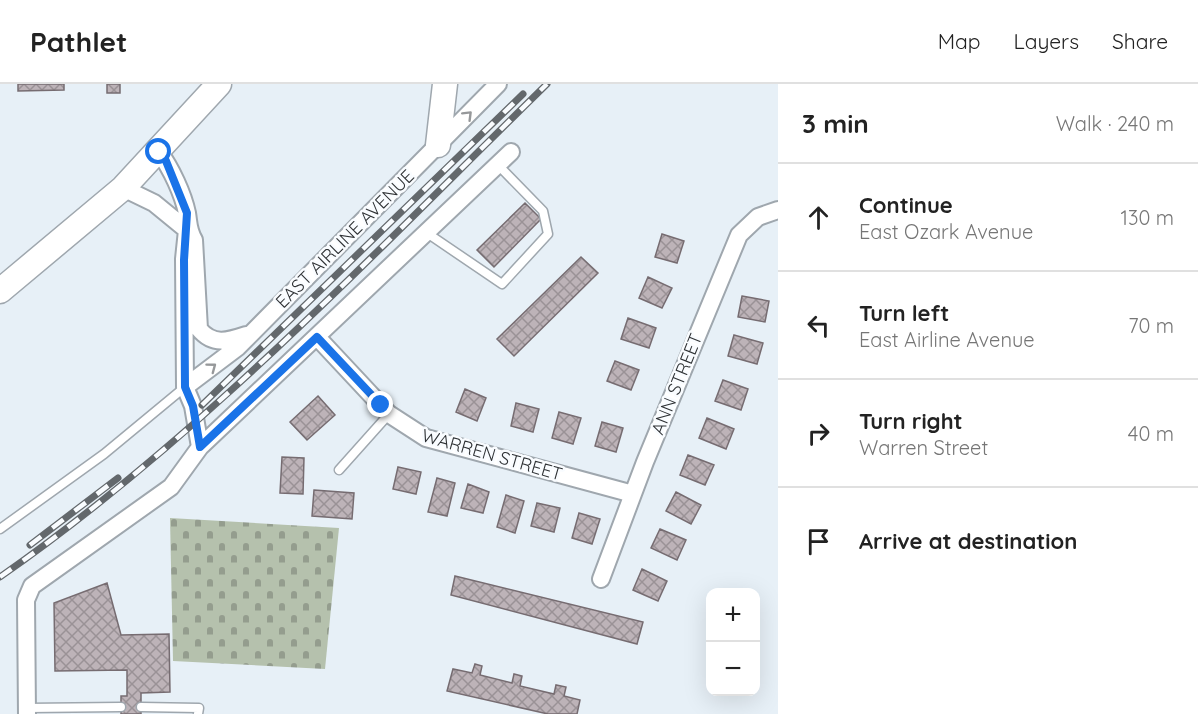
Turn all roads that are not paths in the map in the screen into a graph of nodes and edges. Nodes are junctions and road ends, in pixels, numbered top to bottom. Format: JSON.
{"nodes":[{"id":1,"x":219,"y":84,"type":"edge"},
{"id":2,"x":446,"y":84,"type":"edge"},
{"id":3,"x":498,"y":84,"type":"edge"},
{"id":4,"x":438,"y":145,"type":"junction"},
{"id":5,"x":159,"y":152,"type":"junction"},
{"id":6,"x":511,"y":152,"type":"dead end"},
{"id":7,"x":498,"y":165,"type":"junction"},
{"id":8,"x":123,"y":188,"type":"junction"},
{"id":9,"x":778,"y":210,"type":"edge"},
{"id":10,"x":187,"y":230,"type":"junction"},
{"id":11,"x":427,"y":233,"type":"junction"},
{"id":12,"x":0,"y":291,"type":"edge"},
{"id":13,"x":251,"y":333,"type":"junction"},
{"id":14,"x":317,"y":337,"type":"junction"},
{"id":15,"x":185,"y":387,"type":"junction"},
{"id":16,"x":389,"y":414,"type":"junction"},
{"id":17,"x":200,"y":447,"type":"junction"},
{"id":18,"x":339,"y":470,"type":"dead end"},
{"id":19,"x":633,"y":494,"type":"junction"},
{"id":20,"x":0,"y":529,"type":"edge"},
{"id":21,"x":601,"y":579,"type":"dead end"},
{"id":22,"x":121,"y":707,"type":"dead end"},
{"id":23,"x":141,"y":707,"type":"dead end"},
{"id":24,"x":27,"y":711,"type":"edge"},
{"id":25,"x":198,"y":711,"type":"edge"}],
"edges":[{"from":1,"to":5,"type":"main road"},
{"from":2,"to":4,"type":"main road"},
{"from":4,"to":3,"type":"street","name":"EAST AIRLINE AVENUE","one_way":true},
{"from":4,"to":13,"type":"street","name":"EAST AIRLINE AVENUE"},
{"from":5,"to":8,"type":"main road"},
{"from":5,"to":10,"type":"street"},
{"from":6,"to":7,"type":"street"},
{"from":7,"to":11,"type":"street"},
{"from":7,"to":11,"type":"lane"},
{"from":8,"to":10,"type":"street"},
{"from":8,"to":12,"type":"main road"},
{"from":9,"to":19,"type":"street","name":"ANN STREET"},
{"from":10,"to":13,"type":"street"},
{"from":10,"to":15,"type":"street"},
{"from":11,"to":14,"type":"street"},
{"from":15,"to":13,"type":"street","name":"EAST AIRLINE AVENUE","one_way":true},
{"from":14,"to":16,"type":"street","name":"WARREN STREET"},
{"from":14,"to":17,"type":"street"},
{"from":15,"to":17,"type":"street"},
{"from":15,"to":20,"type":"lane"},
{"from":16,"to":18,"type":"lane"},
{"from":16,"to":19,"type":"street","name":"WARREN STREET"},
{"from":17,"to":24,"type":"street"},
{"from":19,"to":21,"type":"street","name":"ANN STREET"},
{"from":22,"to":24,"type":"lane"},
{"from":23,"to":25,"type":"lane"}]}
